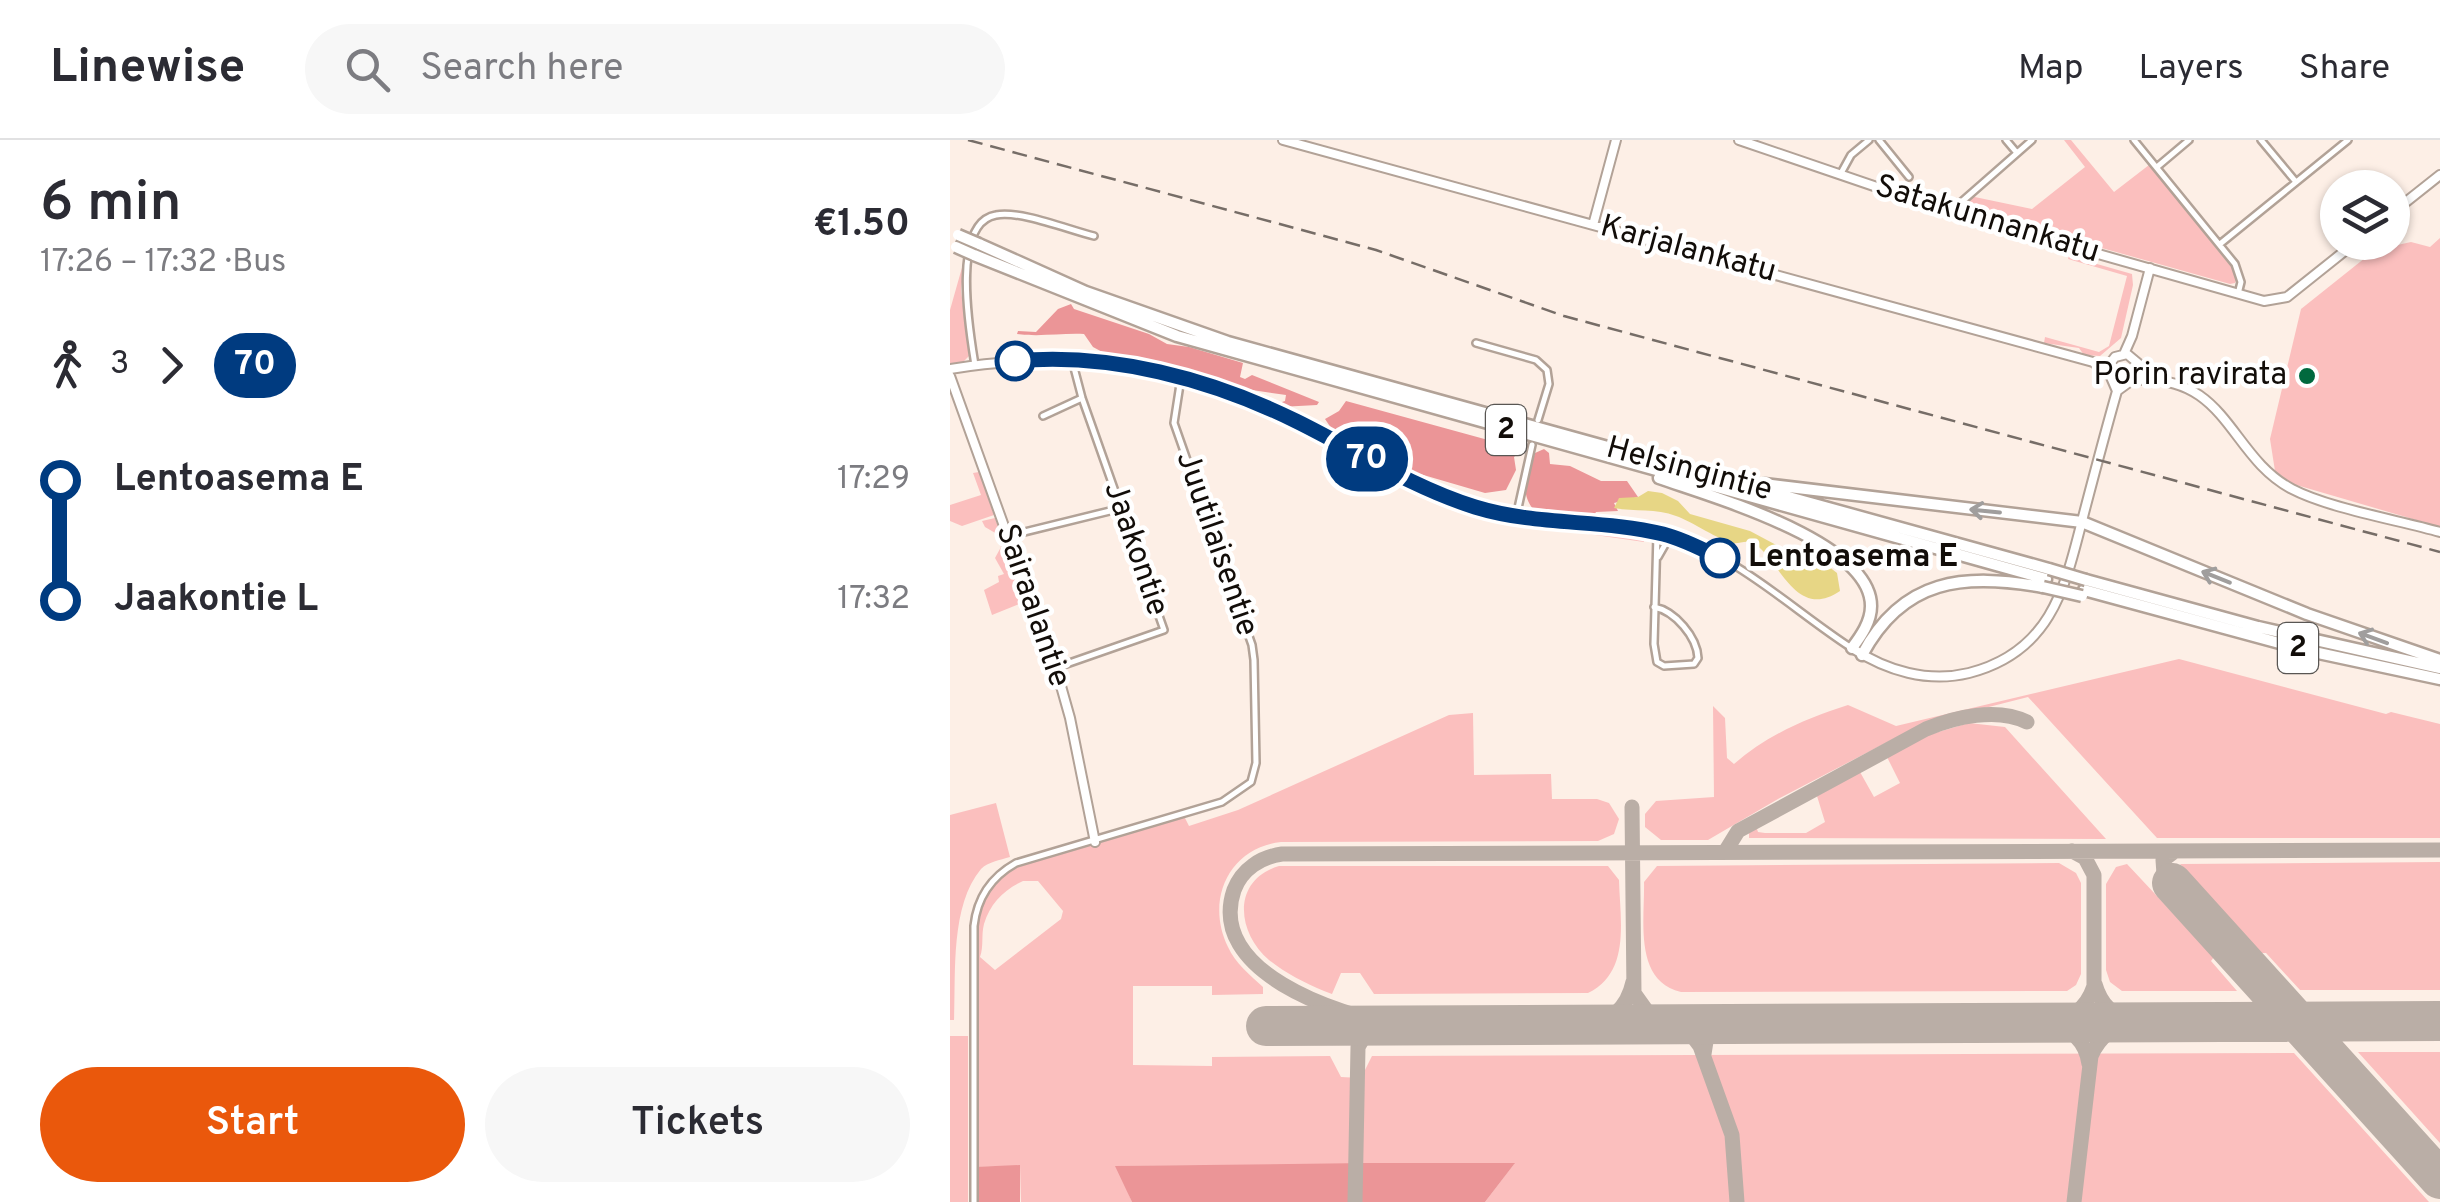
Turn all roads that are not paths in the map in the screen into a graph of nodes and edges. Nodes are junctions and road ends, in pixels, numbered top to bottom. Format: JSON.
{"nodes":[{"id":1,"x":1283,"y":140,"type":"edge"},
{"id":2,"x":1616,"y":140,"type":"edge"},
{"id":3,"x":1739,"y":140,"type":"edge"},
{"id":4,"x":1869,"y":140,"type":"edge"},
{"id":5,"x":1879,"y":140,"type":"edge"},
{"id":6,"x":2006,"y":140,"type":"edge"},
{"id":7,"x":2032,"y":140,"type":"edge"},
{"id":8,"x":2134,"y":140,"type":"edge"},
{"id":9,"x":2189,"y":140,"type":"edge"},
{"id":10,"x":2260,"y":140,"type":"edge"},
{"id":11,"x":2348,"y":140,"type":"edge"},
{"id":12,"x":2017,"y":153,"type":"junction"},
{"id":13,"x":2157,"y":167,"type":"junction"},
{"id":14,"x":1840,"y":175,"type":"junction"},
{"id":15,"x":2440,"y":175,"type":"edge"},
{"id":16,"x":1909,"y":177,"type":"dead end"},
{"id":17,"x":2296,"y":182,"type":"junction"},
{"id":18,"x":2410,"y":199,"type":"edge"},
{"id":19,"x":1950,"y":212,"type":"junction"},
{"id":20,"x":1593,"y":224,"type":"junction"},
{"id":21,"x":1094,"y":236,"type":"dead end"},
{"id":22,"x":954,"y":240,"type":"edge"},
{"id":23,"x":2220,"y":244,"type":"junction"},
{"id":24,"x":976,"y":250,"type":"junction"},
{"id":25,"x":2333,"y":260,"type":"edge"},
{"id":26,"x":2150,"y":268,"type":"junction"},
{"id":27,"x":2238,"y":294,"type":"junction"},
{"id":28,"x":1476,"y":343,"type":"dead end"},
{"id":29,"x":2127,"y":358,"type":"junction"},
{"id":30,"x":1072,"y":360,"type":"junction"},
{"id":31,"x":2093,"y":362,"type":"junction"},
{"id":32,"x":975,"y":365,"type":"junction"},
{"id":33,"x":1148,"y":370,"type":"joint"},
{"id":34,"x":950,"y":372,"type":"edge"},
{"id":35,"x":1181,"y":378,"type":"junction"},
{"id":36,"x":2111,"y":378,"type":"junction"},
{"id":37,"x":2154,"y":378,"type":"junction"},
{"id":38,"x":2132,"y":382,"type":"junction"},
{"id":39,"x":2117,"y":391,"type":"junction"},
{"id":40,"x":1082,"y":398,"type":"junction"},
{"id":41,"x":1043,"y":416,"type":"dead end"},
{"id":42,"x":1538,"y":420,"type":"dead end"},
{"id":43,"x":1532,"y":444,"type":"dead end"},
{"id":44,"x":1582,"y":452,"type":"junction"},
{"id":45,"x":1704,"y":473,"type":"junction"},
{"id":46,"x":1122,"y":508,"type":"junction"},
{"id":47,"x":1516,"y":517,"type":"junction"},
{"id":48,"x":2082,"y":522,"type":"junction"},
{"id":49,"x":2440,"y":532,"type":"edge"},
{"id":50,"x":1657,"y":533,"type":"junction"},
{"id":51,"x":1008,"y":536,"type":"junction"},
{"id":52,"x":1670,"y":536,"type":"junction"},
{"id":53,"x":1658,"y":557,"type":"junction"},
{"id":54,"x":2046,"y":578,"type":"junction"},
{"id":55,"x":2084,"y":589,"type":"junction"},
{"id":56,"x":1654,"y":606,"type":"junction"},
{"id":57,"x":1858,"y":652,"type":"junction"},
{"id":58,"x":2440,"y":660,"type":"edge"},
{"id":59,"x":1055,"y":668,"type":"junction"},
{"id":60,"x":2440,"y":668,"type":"edge"},
{"id":61,"x":2440,"y":679,"type":"edge"},
{"id":62,"x":1095,"y":842,"type":"junction"},
{"id":63,"x":974,"y":1202,"type":"edge"}],
"edges":[{"from":1,"to":20,"type":"street","name":"Karjalankatu"},
{"from":2,"to":20,"type":"street"},
{"from":3,"to":14,"type":"street","name":"Satakunnankatu"},
{"from":4,"to":14,"type":"street"},
{"from":5,"to":16,"type":"street"},
{"from":6,"to":12,"type":"street"},
{"from":7,"to":12,"type":"street"},
{"from":8,"to":13,"type":"street"},
{"from":9,"to":13,"type":"street"},
{"from":10,"to":17,"type":"street"},
{"from":11,"to":17,"type":"street"},
{"from":12,"to":19,"type":"street"},
{"from":13,"to":23,"type":"street"},
{"from":14,"to":19,"type":"street","name":"Satakunnankatu"},
{"from":15,"to":18,"type":"street"},
{"from":17,"to":23,"type":"street"},
{"from":19,"to":26,"type":"street","name":"Satakunnankatu"},
{"from":20,"to":31,"type":"street","name":"Karjalankatu"},
{"from":21,"to":32,"type":"street"},
{"from":22,"to":24,"type":"highway","name":"Helsingintie","number":"2","bridge":true},
{"from":23,"to":27,"type":"street"},
{"from":24,"to":44,"type":"highway","name":"Helsingintie","number":"2"},
{"from":24,"to":45,"type":"highway","name":"Helsingintie","number":"2"},
{"from":25,"to":27,"type":"street","name":"Satakunnankatu"},
{"from":26,"to":27,"type":"street","name":"Satakunnankatu"},
{"from":26,"to":29,"type":"street"},
{"from":28,"to":42,"type":"street"},
{"from":29,"to":31,"type":"street","name":"Karjalankatu"},
{"from":29,"to":36,"type":"street"},
{"from":29,"to":37,"type":"street"},
{"from":29,"to":38,"type":"street"},
{"from":30,"to":32,"type":"street"},
{"from":30,"to":33,"type":"street"},
{"from":30,"to":40,"type":"street","name":"Jaakontie"},
{"from":31,"to":36,"type":"street","name":"Karjalankatu"},
{"from":32,"to":34,"type":"street"},
{"from":33,"to":35,"type":"street"},
{"from":34,"to":51,"type":"street","name":"Sairaalantie"},
{"from":35,"to":47,"type":"street"},
{"from":35,"to":62,"type":"street","name":"Juutilaisentie"},
{"from":36,"to":38,"type":"street"},
{"from":36,"to":39,"type":"street"},
{"from":37,"to":38,"type":"street"},
{"from":37,"to":49,"type":"street"},
{"from":38,"to":39,"type":"street"},
{"from":39,"to":48,"type":"street"},
{"from":40,"to":41,"type":"street"},
{"from":40,"to":46,"type":"street","name":"Jaakontie"},
{"from":43,"to":47,"type":"street"},
{"from":44,"to":54,"type":"highway","name":"Helsingintie","number":"2"},
{"from":44,"to":57,"type":"highway"},
{"from":48,"to":45,"type":"highway","one_way":true},
{"from":45,"to":54,"type":"highway","name":"Helsingintie","number":"2"},
{"from":46,"to":51,"type":"street"},
{"from":46,"to":59,"type":"street","name":"Jaakontie"},
{"from":47,"to":50,"type":"street"},
{"from":48,"to":57,"type":"street"},
{"from":58,"to":48,"type":"highway","one_way":true},
{"from":50,"to":52,"type":"street"},
{"from":50,"to":53,"type":"street"},
{"from":51,"to":59,"type":"street","name":"Sairaalantie"},
{"from":52,"to":53,"type":"street"},
{"from":52,"to":57,"type":"street"},
{"from":53,"to":56,"type":"street"},
{"from":54,"to":55,"type":"highway","name":"Helsingintie","number":"2","bridge":true},
{"from":54,"to":55,"type":"highway","bridge":true},
{"from":54,"to":57,"type":"highway"},
{"from":55,"to":60,"type":"highway","name":"Helsingintie","number":"2"},
{"from":55,"to":61,"type":"highway","name":"Helsingintie","number":"2"},
{"from":56,"to":56,"type":"street"},
{"from":59,"to":62,"type":"street","name":"Sairaalantie"},
{"from":62,"to":63,"type":"street","name":"Juutilaisentie"}]}
